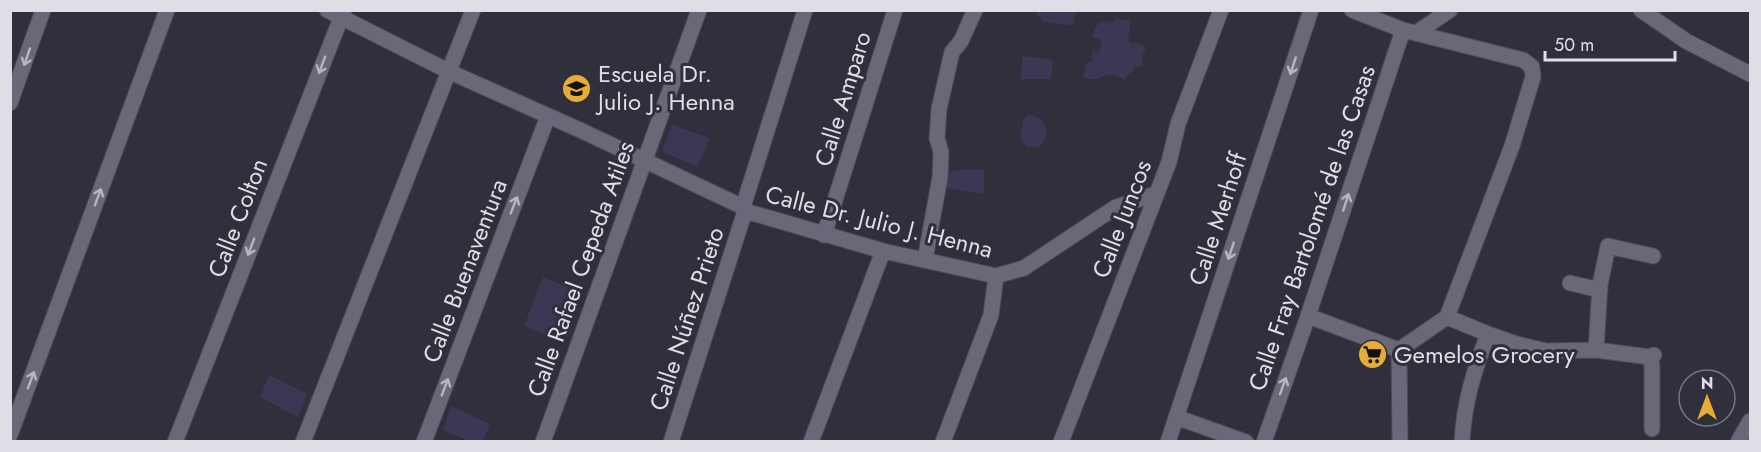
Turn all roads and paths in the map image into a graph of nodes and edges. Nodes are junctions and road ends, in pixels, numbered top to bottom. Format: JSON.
{"nodes":[{"id":1,"x":43,"y":10,"type":"edge"},
{"id":2,"x":167,"y":10,"type":"edge"},
{"id":3,"x":473,"y":10,"type":"edge"},
{"id":4,"x":699,"y":10,"type":"edge"},
{"id":5,"x":805,"y":10,"type":"edge"},
{"id":6,"x":895,"y":10,"type":"edge"},
{"id":7,"x":975,"y":10,"type":"edge"},
{"id":8,"x":1221,"y":10,"type":"edge"},
{"id":9,"x":1311,"y":10,"type":"edge"},
{"id":10,"x":1352,"y":10,"type":"edge"},
{"id":11,"x":1450,"y":10,"type":"edge"},
{"id":12,"x":1641,"y":10,"type":"edge"},
{"id":13,"x":337,"y":13,"type":"edge"},
{"id":14,"x":1410,"y":31,"type":"junction"},
{"id":15,"x":450,"y":72,"type":"junction"},
{"id":16,"x":1750,"y":74,"type":"edge"},
{"id":17,"x":10,"y":103,"type":"edge"},
{"id":18,"x":548,"y":116,"type":"junction"},
{"id":19,"x":645,"y":160,"type":"junction"},
{"id":20,"x":1155,"y":194,"type":"junction"},
{"id":21,"x":744,"y":209,"type":"junction"},
{"id":22,"x":824,"y":235,"type":"junction"},
{"id":23,"x":883,"y":251,"type":"junction"},
{"id":24,"x":1653,"y":256,"type":"dead end"},
{"id":25,"x":925,"y":260,"type":"junction"},
{"id":26,"x":996,"y":276,"type":"junction"},
{"id":27,"x":1570,"y":283,"type":"dead end"},
{"id":28,"x":1600,"y":290,"type":"junction"},
{"id":29,"x":1308,"y":316,"type":"junction"},
{"id":30,"x":1447,"y":317,"type":"junction"},
{"id":31,"x":1488,"y":334,"type":"junction"},
{"id":32,"x":1399,"y":350,"type":"junction"},
{"id":33,"x":1596,"y":350,"type":"junction"},
{"id":34,"x":1176,"y":417,"type":"junction"},
{"id":35,"x":1750,"y":421,"type":"edge"},
{"id":36,"x":1652,"y":429,"type":"dead end"},
{"id":37,"x":10,"y":435,"type":"edge"},
{"id":38,"x":175,"y":441,"type":"edge"},
{"id":39,"x":303,"y":441,"type":"edge"},
{"id":40,"x":424,"y":441,"type":"edge"},
{"id":41,"x":543,"y":441,"type":"edge"},
{"id":42,"x":671,"y":441,"type":"edge"},
{"id":43,"x":811,"y":441,"type":"edge"},
{"id":44,"x":943,"y":441,"type":"edge"},
{"id":45,"x":1061,"y":441,"type":"edge"},
{"id":46,"x":1168,"y":441,"type":"edge"},
{"id":47,"x":1246,"y":441,"type":"edge"},
{"id":48,"x":1264,"y":441,"type":"edge"},
{"id":49,"x":1400,"y":441,"type":"edge"},
{"id":50,"x":1462,"y":441,"type":"edge"},
{"id":51,"x":1738,"y":441,"type":"edge"}],
"edges":[{"from":1,"to":17,"type":"street","one_way":true},
{"from":37,"to":2,"type":"street","one_way":true},
{"from":3,"to":15,"type":"street"},
{"from":4,"to":19,"type":"street","name":"Calle Rafael Cepeda Atiles"},
{"from":5,"to":21,"type":"street","name":"Calle Núñez Prieto"},
{"from":6,"to":22,"type":"street","name":"Calle Amparo"},
{"from":7,"to":25,"type":"street"},
{"from":8,"to":20,"type":"street","name":"Calle Juncos"},
{"from":9,"to":34,"type":"street","name":"Calle Merhoff","one_way":true},
{"from":10,"to":14,"type":"street"},
{"from":11,"to":14,"type":"street"},
{"from":12,"to":16,"type":"street"},
{"from":13,"to":15,"type":"street","name":"Calle Dr. Julio J. Henna"},
{"from":13,"to":38,"type":"street","name":"Calle Colton","one_way":true},
{"from":29,"to":14,"type":"street","name":"Calle Fray Bartolomé de las Casas","one_way":true},
{"from":14,"to":30,"type":"street"},
{"from":15,"to":18,"type":"street","name":"Calle Dr. Julio J. Henna"},
{"from":15,"to":39,"type":"street"},
{"from":18,"to":19,"type":"street","name":"Calle Dr. Julio J. Henna"},
{"from":40,"to":18,"type":"street","name":"Calle Buenaventura","one_way":true},
{"from":19,"to":21,"type":"street","name":"Calle Dr. Julio J. Henna"},
{"from":19,"to":41,"type":"street","name":"Calle Rafael Cepeda Atiles"},
{"from":20,"to":26,"type":"street","name":"Calle Dr. Julio J. Henna"},
{"from":20,"to":45,"type":"street","name":"Calle Juncos"},
{"from":21,"to":22,"type":"street","name":"Calle Dr. Julio J. Henna"},
{"from":21,"to":42,"type":"street","name":"Calle Núñez Prieto"},
{"from":22,"to":23,"type":"street","name":"Calle Dr. Julio J. Henna"},
{"from":23,"to":25,"type":"street","name":"Calle Dr. Julio J. Henna"},
{"from":23,"to":43,"type":"street"},
{"from":24,"to":28,"type":"street"},
{"from":25,"to":26,"type":"street","name":"Calle Dr. Julio J. Henna"},
{"from":26,"to":44,"type":"street"},
{"from":27,"to":28,"type":"street"},
{"from":28,"to":33,"type":"street"},
{"from":29,"to":32,"type":"street"},
{"from":48,"to":29,"type":"street","name":"Calle Fray Bartolomé de las Casas","one_way":true},
{"from":30,"to":31,"type":"street"},
{"from":30,"to":32,"type":"street"},
{"from":31,"to":33,"type":"street"},
{"from":31,"to":50,"type":"street"},
{"from":32,"to":49,"type":"street"},
{"from":33,"to":36,"type":"street"},
{"from":34,"to":46,"type":"street","name":"Calle Merhoff"},
{"from":34,"to":47,"type":"street"},
{"from":35,"to":51,"type":"street"}]}
